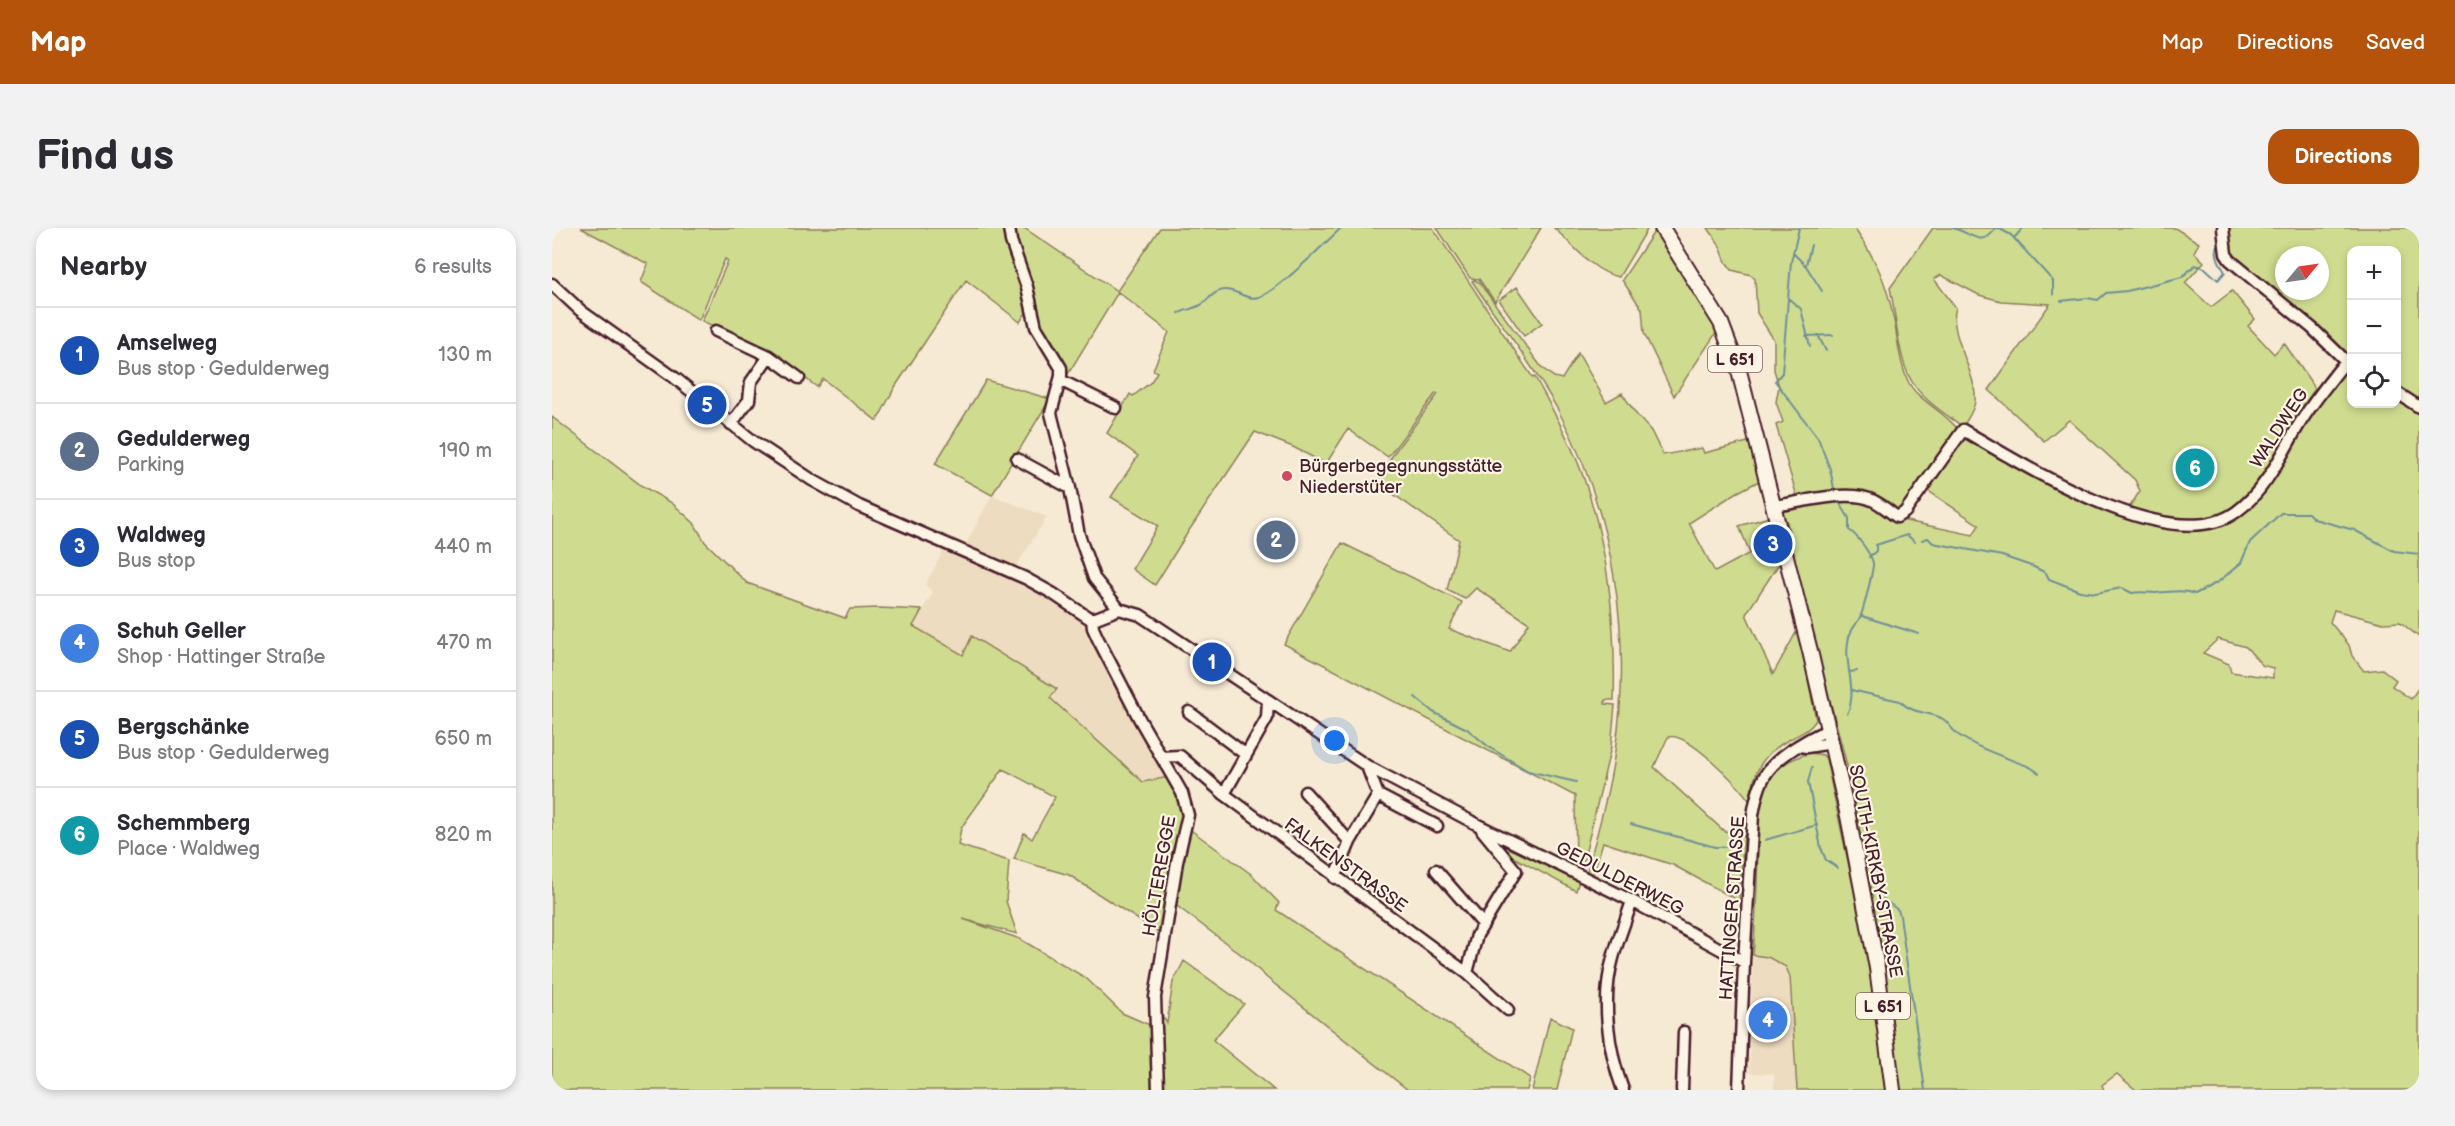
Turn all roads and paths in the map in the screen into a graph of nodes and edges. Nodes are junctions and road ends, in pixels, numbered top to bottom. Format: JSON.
{"nodes":[{"id":1,"x":1009,"y":228,"type":"edge"},
{"id":2,"x":1662,"y":228,"type":"edge"},
{"id":3,"x":2223,"y":228,"type":"edge"},
{"id":4,"x":552,"y":284,"type":"edge"},
{"id":5,"x":716,"y":331,"type":"dead end"},
{"id":6,"x":769,"y":356,"type":"junction"},
{"id":7,"x":2347,"y":361,"type":"edge"},
{"id":8,"x":2347,"y":365,"type":"edge"},
{"id":9,"x":800,"y":378,"type":"dead end"},
{"id":10,"x":1060,"y":380,"type":"junction"},
{"id":11,"x":2401,"y":395,"type":"edge"},
{"id":12,"x":2419,"y":407,"type":"edge"},
{"id":13,"x":1116,"y":408,"type":"dead end"},
{"id":14,"x":731,"y":424,"type":"junction"},
{"id":15,"x":1017,"y":459,"type":"dead end"},
{"id":16,"x":1070,"y":488,"type":"junction"},
{"id":17,"x":1773,"y":506,"type":"junction"},
{"id":18,"x":1119,"y":609,"type":"junction"},
{"id":19,"x":1092,"y":619,"type":"junction"},
{"id":20,"x":1268,"y":700,"type":"junction"},
{"id":21,"x":1189,"y":712,"type":"dead end"},
{"id":22,"x":1831,"y":736,"type":"junction"},
{"id":23,"x":1245,"y":754,"type":"junction"},
{"id":24,"x":1161,"y":757,"type":"junction"},
{"id":25,"x":1367,"y":766,"type":"junction"},
{"id":26,"x":1305,"y":792,"type":"dead end"},
{"id":27,"x":1224,"y":794,"type":"junction"},
{"id":28,"x":1378,"y":795,"type":"junction"},
{"id":29,"x":1478,"y":825,"type":"junction"},
{"id":30,"x":1437,"y":826,"type":"dead end"},
{"id":31,"x":1350,"y":842,"type":"junction"},
{"id":32,"x":1436,"y":870,"type":"dead end"},
{"id":33,"x":1335,"y":878,"type":"junction"},
{"id":34,"x":1632,"y":901,"type":"junction"},
{"id":35,"x":1483,"y":924,"type":"junction"},
{"id":36,"x":1744,"y":962,"type":"junction"},
{"id":37,"x":1467,"y":973,"type":"junction"},
{"id":38,"x":1508,"y":1010,"type":"dead end"},
{"id":39,"x":1684,"y":1032,"type":"dead end"},
{"id":40,"x":1158,"y":1090,"type":"edge"},
{"id":41,"x":1623,"y":1090,"type":"edge"},
{"id":42,"x":1682,"y":1090,"type":"edge"},
{"id":43,"x":1738,"y":1090,"type":"edge"},
{"id":44,"x":1893,"y":1090,"type":"edge"}],
"edges":[{"from":1,"to":10,"type":"street"},
{"from":2,"to":17,"type":"main road","number":"L 651"},
{"from":3,"to":7,"type":"street","name":"WALDWEG"},
{"from":4,"to":14,"type":"street"},
{"from":5,"to":6,"type":"street"},
{"from":6,"to":9,"type":"street"},
{"from":6,"to":14,"type":"street"},
{"from":8,"to":17,"type":"street","name":"WALDWEG"},
{"from":10,"to":13,"type":"street"},
{"from":10,"to":16,"type":"street"},
{"from":11,"to":12,"type":"street"},
{"from":14,"to":19,"type":"street"},
{"from":15,"to":16,"type":"street"},
{"from":16,"to":18,"type":"street"},
{"from":17,"to":22,"type":"main road","number":"L 651"},
{"from":18,"to":19,"type":"street"},
{"from":18,"to":20,"type":"street","name":"GEDULDERWEG"},
{"from":19,"to":24,"type":"street","name":"HÖLTEREGGE"},
{"from":20,"to":23,"type":"street"},
{"from":20,"to":25,"type":"street","name":"GEDULDERWEG"},
{"from":21,"to":23,"type":"street"},
{"from":22,"to":36,"type":"street","name":"HATTINGER STRASSE"},
{"from":22,"to":44,"type":"main road","name":"SOUTH-KIRKBY-STRASSE","number":"L 651"},
{"from":23,"to":27,"type":"street"},
{"from":24,"to":27,"type":"street","name":"FALKENSTRASSE"},
{"from":24,"to":40,"type":"street","name":"HÖLTEREGGE"},
{"from":25,"to":28,"type":"street"},
{"from":25,"to":29,"type":"street","name":"GEDULDERWEG"},
{"from":26,"to":31,"type":"street"},
{"from":27,"to":33,"type":"street","name":"FALKENSTRASSE"},
{"from":28,"to":30,"type":"street"},
{"from":28,"to":31,"type":"street"},
{"from":29,"to":34,"type":"street","name":"GEDULDERWEG"},
{"from":29,"to":35,"type":"street"},
{"from":31,"to":33,"type":"street"},
{"from":32,"to":35,"type":"street"},
{"from":33,"to":37,"type":"street","name":"FALKENSTRASSE"},
{"from":34,"to":36,"type":"street","name":"GEDULDERWEG"},
{"from":34,"to":41,"type":"street"},
{"from":35,"to":37,"type":"street"},
{"from":36,"to":43,"type":"street","name":"HATTINGER STRASSE"},
{"from":37,"to":38,"type":"street","name":"FALKENSTRASSE"},
{"from":39,"to":42,"type":"street"}]}
